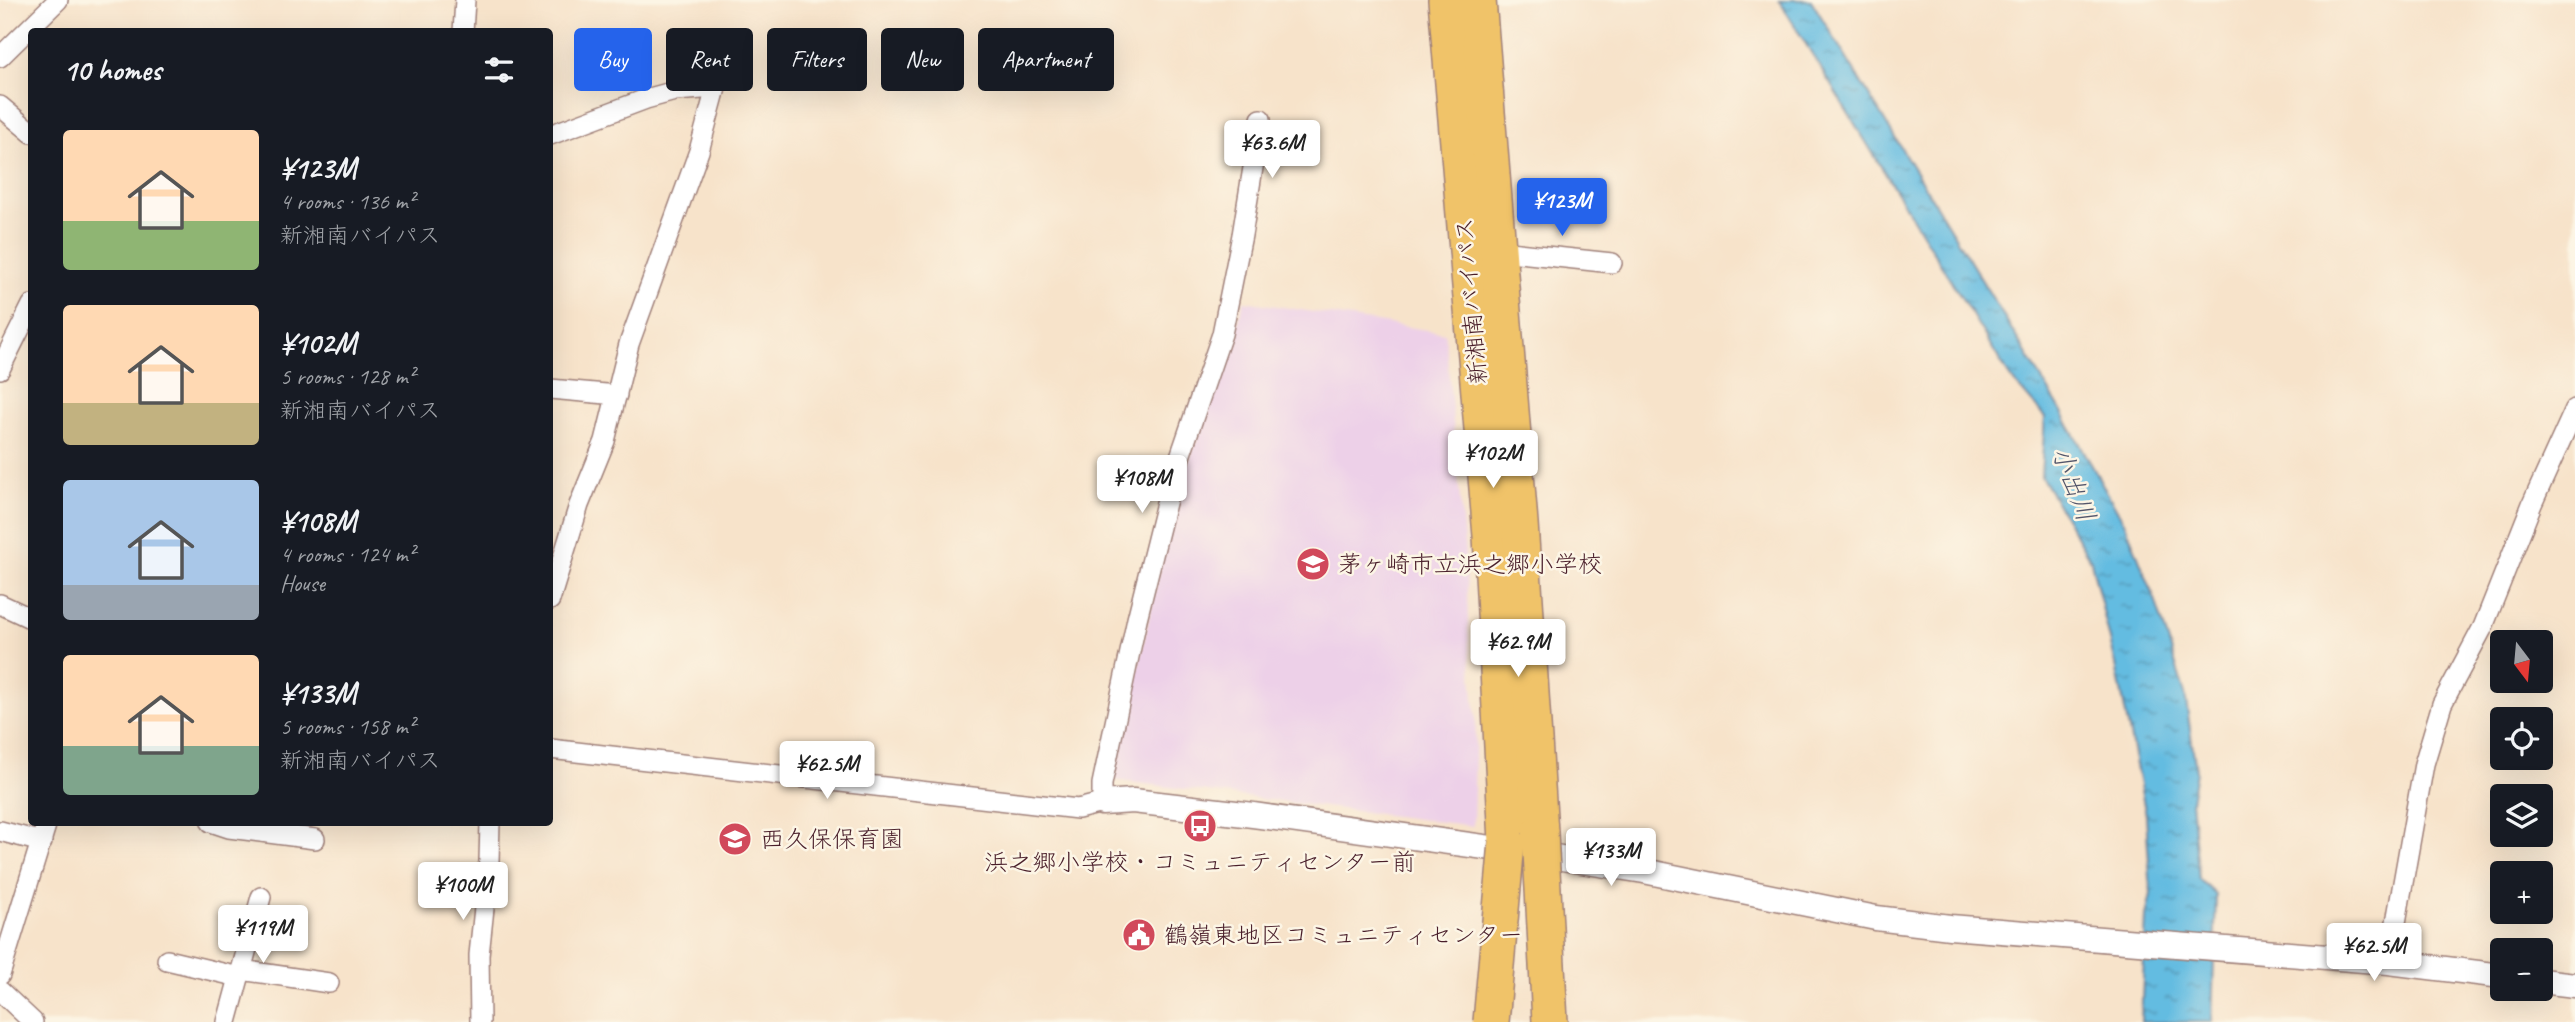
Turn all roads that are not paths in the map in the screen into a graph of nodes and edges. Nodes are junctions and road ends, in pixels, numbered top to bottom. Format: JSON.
{"nodes":[{"id":1,"x":58,"y":0,"type":"edge"},
{"id":2,"x":465,"y":0,"type":"edge"},
{"id":3,"x":1431,"y":0,"type":"edge"},
{"id":4,"x":1446,"y":0,"type":"edge"},
{"id":5,"x":1478,"y":0,"type":"edge"},
{"id":6,"x":1487,"y":0,"type":"edge"},
{"id":7,"x":30,"y":28,"type":"edge"},
{"id":8,"x":463,"y":28,"type":"edge"},
{"id":9,"x":28,"y":29,"type":"edge"},
{"id":10,"x":0,"y":57,"type":"edge"},
{"id":11,"x":0,"y":106,"type":"edge"},
{"id":12,"x":1261,"y":119,"type":"dead end"},
{"id":13,"x":28,"y":130,"type":"edge"},
{"id":14,"x":553,"y":134,"type":"edge"},
{"id":15,"x":1509,"y":252,"type":"junction"},
{"id":16,"x":1612,"y":264,"type":"dead end"},
{"id":17,"x":28,"y":312,"type":"edge"},
{"id":18,"x":0,"y":369,"type":"edge"},
{"id":19,"x":553,"y":389,"type":"edge"},
{"id":20,"x":617,"y":395,"type":"junction"},
{"id":21,"x":2575,"y":409,"type":"edge"},
{"id":22,"x":553,"y":590,"type":"edge"},
{"id":23,"x":0,"y":604,"type":"edge"},
{"id":24,"x":28,"y":617,"type":"edge"},
{"id":25,"x":553,"y":749,"type":"edge"},
{"id":26,"x":1102,"y":803,"type":"junction"},
{"id":27,"x":46,"y":826,"type":"edge"},
{"id":28,"x":223,"y":826,"type":"edge"},
{"id":29,"x":490,"y":826,"type":"edge"},
{"id":30,"x":0,"y":831,"type":"edge"},
{"id":31,"x":315,"y":839,"type":"dead end"},
{"id":32,"x":42,"y":842,"type":"junction"},
{"id":33,"x":1545,"y":844,"type":"junction"},
{"id":34,"x":1499,"y":845,"type":"junction"},
{"id":35,"x":261,"y":897,"type":"dead end"},
{"id":36,"x":167,"y":960,"type":"dead end"},
{"id":37,"x":2389,"y":962,"type":"junction"},
{"id":38,"x":240,"y":973,"type":"junction"},
{"id":39,"x":0,"y":975,"type":"edge"},
{"id":40,"x":2490,"y":975,"type":"edge"},
{"id":41,"x":2553,"y":982,"type":"edge"},
{"id":42,"x":329,"y":983,"type":"dead end"},
{"id":43,"x":2575,"y":985,"type":"edge"},
{"id":44,"x":0,"y":992,"type":"edge"},
{"id":45,"x":33,"y":1022,"type":"edge"},
{"id":46,"x":227,"y":1022,"type":"edge"},
{"id":47,"x":480,"y":1022,"type":"edge"},
{"id":48,"x":1480,"y":1022,"type":"edge"},
{"id":49,"x":1491,"y":1022,"type":"edge"},
{"id":50,"x":1509,"y":1022,"type":"edge"},
{"id":51,"x":1540,"y":1022,"type":"edge"},
{"id":52,"x":1552,"y":1022,"type":"edge"}],
"edges":[{"from":1,"to":7,"type":"street"},
{"from":2,"to":8,"type":"street"},
{"from":3,"to":34,"type":"street"},
{"from":4,"to":34,"type":"highway","name":"新湘南バイパス"},
{"from":5,"to":33,"type":"highway","name":"新湘南バイパス"},
{"from":6,"to":15,"type":"street"},
{"from":9,"to":10,"type":"street"},
{"from":11,"to":13,"type":"street"},
{"from":12,"to":26,"type":"street"},
{"from":14,"to":20,"type":"street"},
{"from":15,"to":16,"type":"street"},
{"from":15,"to":33,"type":"street"},
{"from":17,"to":18,"type":"street"},
{"from":19,"to":20,"type":"street"},
{"from":20,"to":22,"type":"street"},
{"from":21,"to":37,"type":"street"},
{"from":23,"to":24,"type":"street"},
{"from":25,"to":26,"type":"street"},
{"from":26,"to":34,"type":"street"},
{"from":27,"to":32,"type":"street"},
{"from":28,"to":31,"type":"street"},
{"from":29,"to":47,"type":"street"},
{"from":30,"to":32,"type":"street"},
{"from":32,"to":39,"type":"street"},
{"from":33,"to":34,"type":"street"},
{"from":33,"to":37,"type":"street"},
{"from":33,"to":51,"type":"highway","name":"新湘南バイパス","bridge":true},
{"from":33,"to":52,"type":"highway","bridge":true},
{"from":34,"to":48,"type":"street"},
{"from":34,"to":49,"type":"highway","bridge":true},
{"from":34,"to":50,"type":"highway","name":"新湘南バイパス","bridge":true},
{"from":35,"to":38,"type":"street"},
{"from":36,"to":38,"type":"street"},
{"from":37,"to":40,"type":"street"},
{"from":38,"to":42,"type":"street"},
{"from":38,"to":46,"type":"street"},
{"from":41,"to":43,"type":"street"},
{"from":44,"to":45,"type":"street"}]}
